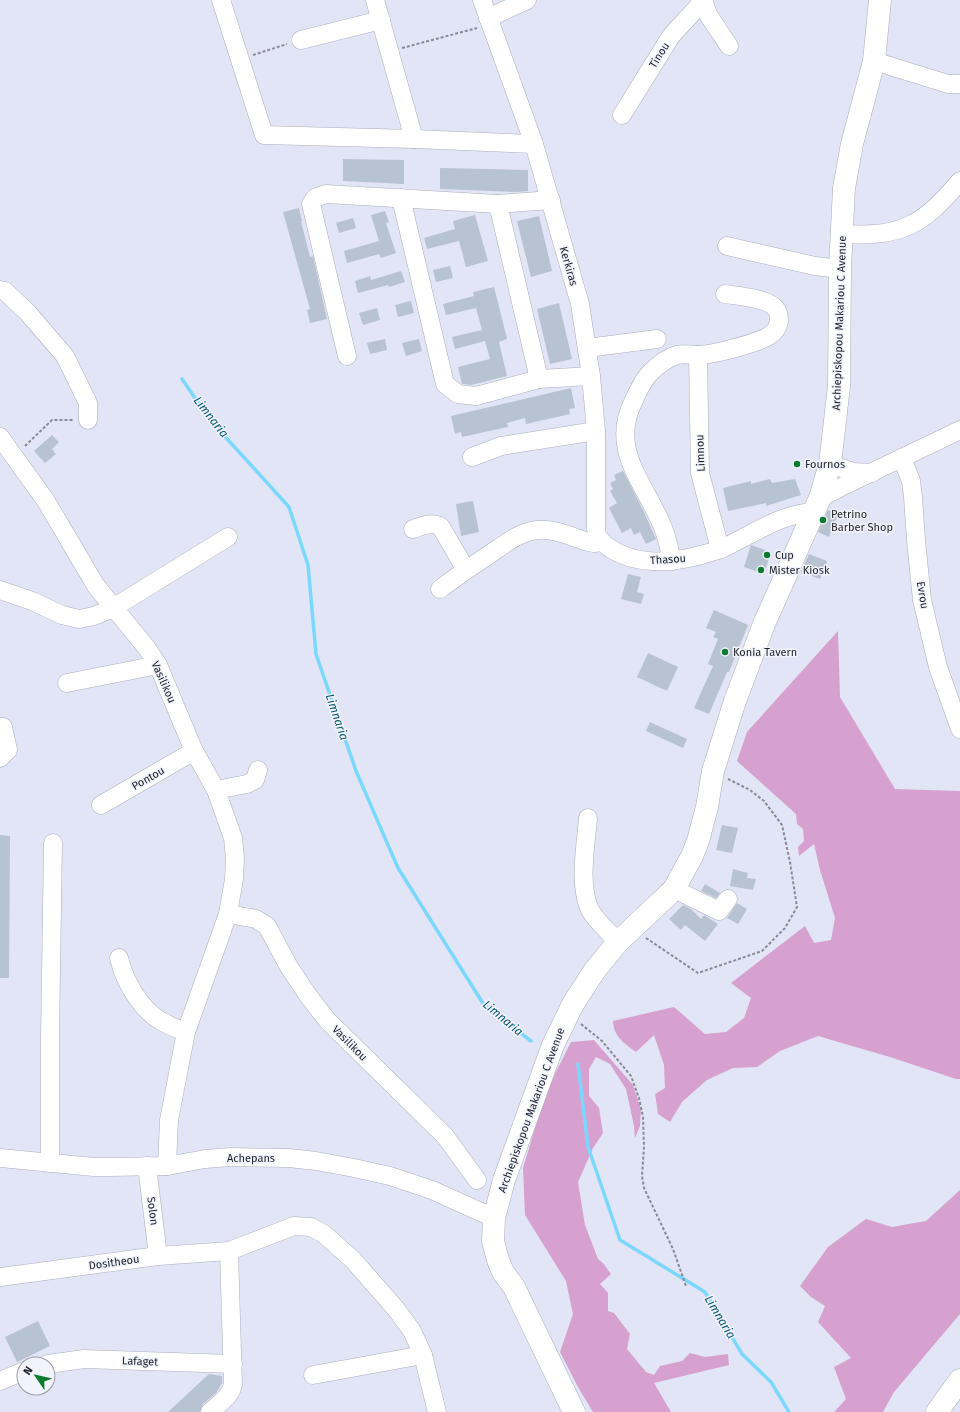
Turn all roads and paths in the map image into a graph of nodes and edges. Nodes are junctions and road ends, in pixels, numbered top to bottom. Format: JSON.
{"nodes":[{"id":1,"x":221,"y":0,"type":"edge"},
{"id":2,"x":375,"y":0,"type":"edge"},
{"id":3,"x":482,"y":0,"type":"edge"},
{"id":4,"x":527,"y":0,"type":"edge"},
{"id":5,"x":704,"y":0,"type":"edge"},
{"id":6,"x":880,"y":0,"type":"edge"},
{"id":7,"x":381,"y":20,"type":"junction"},
{"id":8,"x":490,"y":21,"type":"junction"},
{"id":9,"x":301,"y":40,"type":"joint"},
{"id":10,"x":729,"y":46,"type":"dead end"},
{"id":11,"x":390,"y":51,"type":"junction"},
{"id":12,"x":240,"y":60,"type":"junction"},
{"id":13,"x":874,"y":61,"type":"junction"},
{"id":14,"x":960,"y":84,"type":"edge"},
{"id":15,"x":622,"y":115,"type":"dead end"},
{"id":16,"x":414,"y":139,"type":"junction"},
{"id":17,"x":534,"y":144,"type":"junction"},
{"id":18,"x":960,"y":181,"type":"edge"},
{"id":19,"x":401,"y":198,"type":"junction"},
{"id":20,"x":551,"y":200,"type":"junction"},
{"id":21,"x":498,"y":204,"type":"junction"},
{"id":22,"x":842,"y":234,"type":"junction"},
{"id":23,"x":727,"y":246,"type":"dead end"},
{"id":24,"x":840,"y":269,"type":"junction"},
{"id":25,"x":0,"y":290,"type":"edge"},
{"id":26,"x":725,"y":294,"type":"dead end"},
{"id":27,"x":657,"y":339,"type":"dead end"},
{"id":28,"x":587,"y":348,"type":"junction"},
{"id":29,"x":698,"y":355,"type":"junction"},
{"id":30,"x":347,"y":356,"type":"dead end"},
{"id":31,"x":591,"y":376,"type":"junction"},
{"id":32,"x":539,"y":379,"type":"junction"},
{"id":33,"x":88,"y":420,"type":"joint"},
{"id":34,"x":960,"y":430,"type":"edge"},
{"id":35,"x":596,"y":431,"type":"junction"},
{"id":36,"x":0,"y":437,"type":"edge"},
{"id":37,"x":15,"y":457,"type":"junction"},
{"id":38,"x":472,"y":457,"type":"dead end"},
{"id":39,"x":902,"y":458,"type":"junction"},
{"id":40,"x":830,"y":464,"type":"junction"},
{"id":41,"x":873,"y":473,"type":"junction"},
{"id":42,"x":818,"y":505,"type":"junction"},
{"id":43,"x":413,"y":529,"type":"dead end"},
{"id":44,"x":228,"y":537,"type":"dead end"},
{"id":45,"x":602,"y":542,"type":"junction"},
{"id":46,"x":720,"y":549,"type":"junction"},
{"id":47,"x":672,"y":561,"type":"junction"},
{"id":48,"x":466,"y":570,"type":"junction"},
{"id":49,"x":440,"y":589,"type":"dead end"},
{"id":50,"x":0,"y":590,"type":"edge"},
{"id":51,"x":114,"y":608,"type":"junction"},
{"id":52,"x":158,"y":665,"type":"junction"},
{"id":53,"x":67,"y":683,"type":"dead end"},
{"id":54,"x":0,"y":727,"type":"edge"},
{"id":55,"x":960,"y":729,"type":"edge"},
{"id":56,"x":194,"y":751,"type":"junction"},
{"id":57,"x":0,"y":758,"type":"edge"},
{"id":58,"x":258,"y":770,"type":"dead end"},
{"id":59,"x":216,"y":790,"type":"junction"},
{"id":60,"x":101,"y":805,"type":"dead end"},
{"id":61,"x":588,"y":818,"type":"dead end"},
{"id":62,"x":53,"y":843,"type":"dead end"},
{"id":63,"x":674,"y":889,"type":"junction"},
{"id":64,"x":728,"y":899,"type":"dead end"},
{"id":65,"x":228,"y":914,"type":"junction"},
{"id":66,"x":618,"y":942,"type":"junction"},
{"id":67,"x":119,"y":958,"type":"dead end"},
{"id":68,"x":568,"y":1014,"type":"junction"},
{"id":69,"x":186,"y":1032,"type":"junction"},
{"id":70,"x":0,"y":1158,"type":"edge"},
{"id":71,"x":50,"y":1163,"type":"junction"},
{"id":72,"x":147,"y":1166,"type":"junction"},
{"id":73,"x":167,"y":1166,"type":"junction"},
{"id":74,"x":477,"y":1180,"type":"dead end"},
{"id":75,"x":494,"y":1218,"type":"junction"},
{"id":76,"x":229,"y":1251,"type":"junction"},
{"id":77,"x":158,"y":1256,"type":"junction"},
{"id":78,"x":0,"y":1277,"type":"edge"},
{"id":79,"x":686,"y":1286,"type":"dead end"},
{"id":80,"x":423,"y":1355,"type":"junction"},
{"id":81,"x":56,"y":1363,"type":"edge"},
{"id":82,"x":233,"y":1364,"type":"junction"},
{"id":83,"x":16,"y":1374,"type":"edge"},
{"id":84,"x":313,"y":1375,"type":"dead end"},
{"id":85,"x":960,"y":1380,"type":"edge"},
{"id":86,"x":0,"y":1381,"type":"edge"},
{"id":87,"x":210,"y":1412,"type":"edge"},
{"id":88,"x":437,"y":1412,"type":"edge"},
{"id":89,"x":574,"y":1412,"type":"edge"},
{"id":90,"x":937,"y":1412,"type":"edge"}],
"edges":[{"from":1,"to":12,"type":"street"},
{"from":2,"to":7,"type":"street"},
{"from":3,"to":8,"type":"street","name":"Kerkiras"},
{"from":4,"to":8,"type":"street"},
{"from":5,"to":10,"type":"street"},
{"from":5,"to":15,"type":"street","name":"Tinou"},
{"from":6,"to":13,"type":"main road","name":"Archiepiskopou Makariou C Avenue"},
{"from":7,"to":9,"type":"street"},
{"from":7,"to":11,"type":"street"},
{"from":8,"to":11,"type":"path"},
{"from":8,"to":17,"type":"street","name":"Kerkiras"},
{"from":9,"to":12,"type":"path"},
{"from":11,"to":16,"type":"street"},
{"from":12,"to":16,"type":"street"},
{"from":13,"to":14,"type":"street"},
{"from":13,"to":22,"type":"main road","name":"Archiepiskopou Makariou C Avenue"},
{"from":16,"to":17,"type":"street"},
{"from":17,"to":20,"type":"street","name":"Kerkiras"},
{"from":18,"to":22,"type":"street"},
{"from":19,"to":21,"type":"street"},
{"from":19,"to":30,"type":"street"},
{"from":19,"to":32,"type":"street"},
{"from":20,"to":21,"type":"street"},
{"from":20,"to":28,"type":"street","name":"Kerkiras"},
{"from":21,"to":32,"type":"street"},
{"from":22,"to":24,"type":"main road","name":"Archiepiskopou Makariou C Avenue"},
{"from":23,"to":24,"type":"street"},
{"from":24,"to":40,"type":"main road","name":"Archiepiskopou Makariou C Avenue"},
{"from":25,"to":33,"type":"street"},
{"from":26,"to":29,"type":"street"},
{"from":27,"to":28,"type":"street"},
{"from":28,"to":31,"type":"street","name":"Kerkiras"},
{"from":29,"to":46,"type":"street","name":"Limnou"},
{"from":29,"to":47,"type":"street"},
{"from":31,"to":32,"type":"street"},
{"from":31,"to":35,"type":"street","name":"Kerkiras"},
{"from":33,"to":37,"type":"path"},
{"from":34,"to":39,"type":"street","name":"Thasou"},
{"from":35,"to":38,"type":"street"},
{"from":35,"to":45,"type":"street","name":"Kerkiras"},
{"from":36,"to":37,"type":"street","name":"Vasilikou"},
{"from":37,"to":51,"type":"street","name":"Vasilikou"},
{"from":39,"to":41,"type":"street","name":"Thasou"},
{"from":39,"to":55,"type":"street","name":"Evrou"},
{"from":40,"to":41,"type":"street"},
{"from":40,"to":42,"type":"main road","name":"Archiepiskopou Makariou C Avenue"},
{"from":41,"to":42,"type":"street","name":"Thasou"},
{"from":42,"to":46,"type":"street","name":"Thasou"},
{"from":42,"to":63,"type":"main road","name":"Archiepiskopou Makariou C Avenue"},
{"from":43,"to":48,"type":"street"},
{"from":44,"to":51,"type":"street"},
{"from":45,"to":47,"type":"street","name":"Thasou"},
{"from":45,"to":48,"type":"street","name":"Thasou"},
{"from":46,"to":47,"type":"street","name":"Thasou"},
{"from":48,"to":49,"type":"street","name":"Thasou"},
{"from":50,"to":51,"type":"street"},
{"from":51,"to":52,"type":"street","name":"Vasilikou"},
{"from":52,"to":53,"type":"street"},
{"from":52,"to":56,"type":"street","name":"Vasilikou"},
{"from":54,"to":57,"type":"street"},
{"from":56,"to":59,"type":"street","name":"Vasilikou"},
{"from":56,"to":60,"type":"street","name":"Pontou"},
{"from":58,"to":59,"type":"street"},
{"from":59,"to":65,"type":"street","name":"Vasilikou"},
{"from":61,"to":66,"type":"street"},
{"from":62,"to":71,"type":"street"},
{"from":63,"to":64,"type":"street"},
{"from":63,"to":66,"type":"main road","name":"Archiepiskopou Makariou C Avenue"},
{"from":65,"to":69,"type":"street","name":"Vasilikou"},
{"from":65,"to":74,"type":"street","name":"Vasilikou"},
{"from":66,"to":68,"type":"main road","name":"Archiepiskopou Makariou C Avenue"},
{"from":67,"to":69,"type":"street"},
{"from":68,"to":75,"type":"main road","name":"Archiepiskopou Makariou C Avenue"},
{"from":68,"to":79,"type":"path"},
{"from":69,"to":73,"type":"street","name":"Vasilikou"},
{"from":70,"to":71,"type":"street","name":"Achepans"},
{"from":71,"to":72,"type":"street","name":"Achepans"},
{"from":72,"to":73,"type":"street","name":"Achepans"},
{"from":72,"to":77,"type":"street","name":"Solon"},
{"from":73,"to":75,"type":"street","name":"Achepans"},
{"from":75,"to":89,"type":"main road","name":"Archiepiskopou Makariou C Avenue"},
{"from":76,"to":77,"type":"street","name":"Dositheou"},
{"from":76,"to":80,"type":"street","name":"Dositheou"},
{"from":76,"to":82,"type":"street"},
{"from":77,"to":78,"type":"street","name":"Dositheou"},
{"from":80,"to":84,"type":"street"},
{"from":80,"to":88,"type":"street","name":"Dositheou"},
{"from":81,"to":82,"type":"street","name":"Lafaget"},
{"from":82,"to":87,"type":"street"},
{"from":83,"to":86,"type":"street"},
{"from":85,"to":90,"type":"main road"}]}
